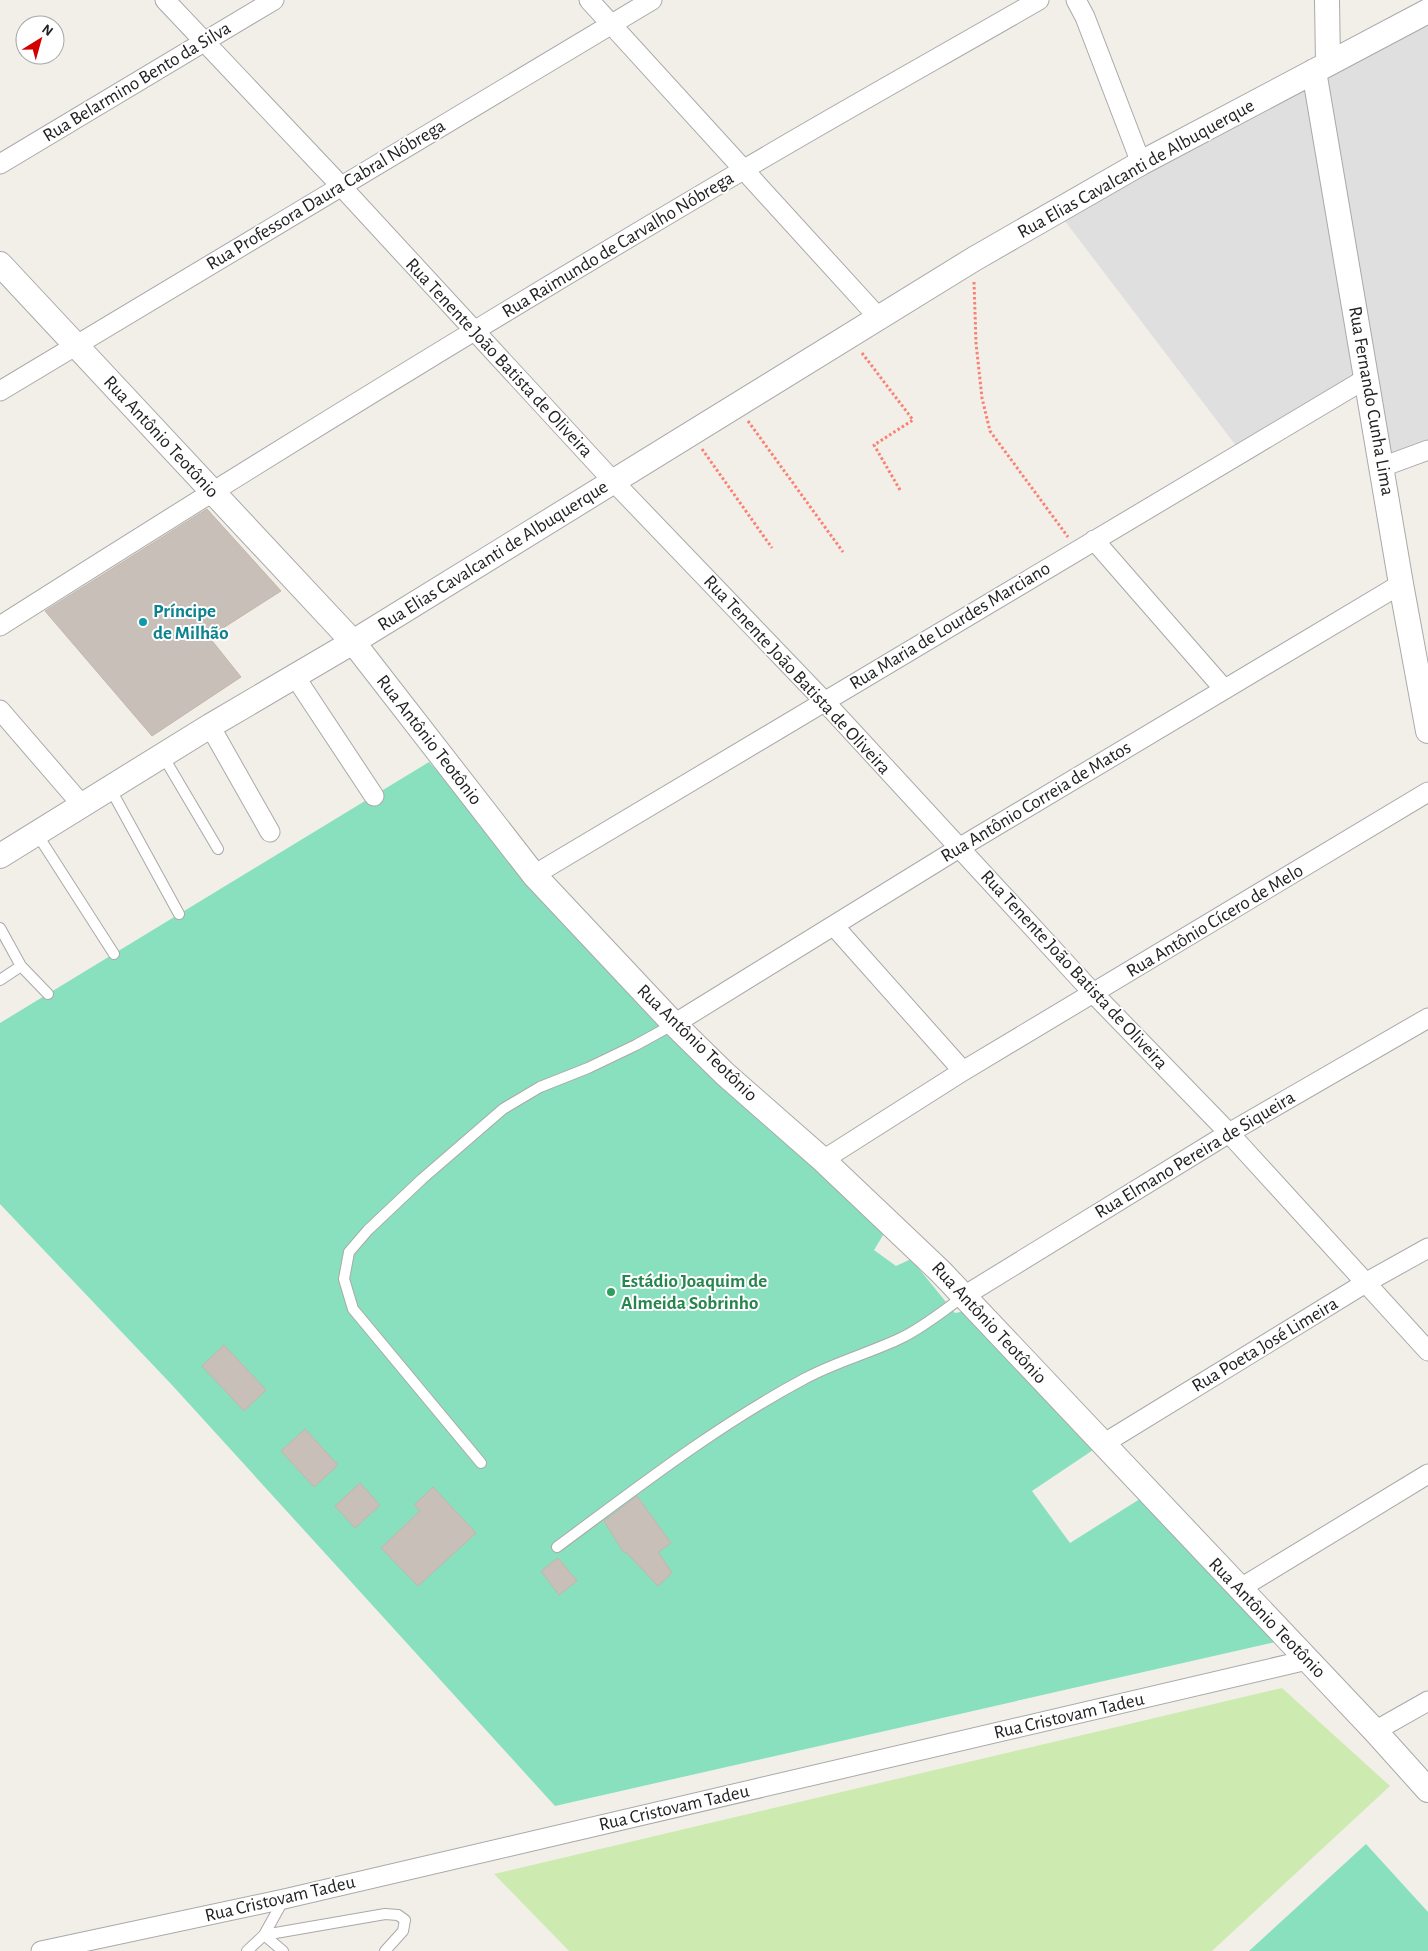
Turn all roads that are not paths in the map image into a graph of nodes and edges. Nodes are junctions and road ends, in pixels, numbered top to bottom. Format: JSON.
{"nodes":[{"id":1,"x":165,"y":0,"type":"edge"},
{"id":2,"x":274,"y":0,"type":"edge"},
{"id":3,"x":589,"y":0,"type":"edge"},
{"id":4,"x":652,"y":0,"type":"edge"},
{"id":5,"x":1038,"y":0,"type":"edge"},
{"id":6,"x":1076,"y":0,"type":"edge"},
{"id":7,"x":1327,"y":0,"type":"edge"},
{"id":8,"x":1428,"y":11,"type":"edge"},
{"id":9,"x":612,"y":24,"type":"junction"},
{"id":10,"x":204,"y":42,"type":"junction"},
{"id":11,"x":1321,"y":67,"type":"junction"},
{"id":12,"x":1140,"y":163,"type":"junction"},
{"id":13,"x":0,"y":164,"type":"edge"},
{"id":14,"x":744,"y":170,"type":"junction"},
{"id":15,"x":341,"y":186,"type":"junction"},
{"id":16,"x":0,"y":264,"type":"edge"},
{"id":17,"x":878,"y":317,"type":"junction"},
{"id":18,"x":474,"y":332,"type":"junction"},
{"id":19,"x":75,"y":345,"type":"junction"},
{"id":20,"x":1367,"y":378,"type":"junction"},
{"id":21,"x":0,"y":391,"type":"edge"},
{"id":22,"x":1428,"y":450,"type":"edge"},
{"id":23,"x":1382,"y":467,"type":"junction"},
{"id":24,"x":613,"y":482,"type":"junction"},
{"id":25,"x":212,"y":491,"type":"junction"},
{"id":26,"x":1094,"y":540,"type":"junction"},
{"id":27,"x":1401,"y":584,"type":"junction"},
{"id":28,"x":0,"y":626,"type":"edge"},
{"id":29,"x":353,"y":642,"type":"junction"},
{"id":30,"x":294,"y":675,"type":"junction"},
{"id":31,"x":1224,"y":689,"type":"junction"},
{"id":32,"x":824,"y":701,"type":"junction"},
{"id":33,"x":0,"y":710,"type":"edge"},
{"id":34,"x":210,"y":726,"type":"junction"},
{"id":35,"x":1428,"y":731,"type":"edge"},
{"id":36,"x":162,"y":756,"type":"junction"},
{"id":37,"x":110,"y":788,"type":"junction"},
{"id":38,"x":1428,"y":792,"type":"edge"},
{"id":39,"x":374,"y":796,"type":"dead end"},
{"id":40,"x":82,"y":805,"type":"junction"},
{"id":41,"x":270,"y":832,"type":"dead end"},
{"id":42,"x":37,"y":834,"type":"junction"},
{"id":43,"x":959,"y":848,"type":"junction"},
{"id":44,"x":218,"y":849,"type":"dead end"},
{"id":45,"x":0,"y":856,"type":"edge"},
{"id":46,"x":534,"y":875,"type":"junction"},
{"id":47,"x":179,"y":914,"type":"dead end"},
{"id":48,"x":834,"y":926,"type":"junction"},
{"id":49,"x":0,"y":928,"type":"edge"},
{"id":50,"x":114,"y":954,"type":"dead end"},
{"id":51,"x":22,"y":966,"type":"junction"},
{"id":52,"x":0,"y":980,"type":"edge"},
{"id":53,"x":48,"y":994,"type":"dead end"},
{"id":54,"x":1094,"y":994,"type":"junction"},
{"id":55,"x":1428,"y":1018,"type":"edge"},
{"id":56,"x":674,"y":1024,"type":"junction"},
{"id":57,"x":964,"y":1072,"type":"junction"},
{"id":58,"x":1229,"y":1133,"type":"junction"},
{"id":59,"x":823,"y":1160,"type":"junction"},
{"id":60,"x":1428,"y":1248,"type":"edge"},
{"id":61,"x":1367,"y":1282,"type":"junction"},
{"id":62,"x":964,"y":1296,"type":"junction"},
{"id":63,"x":1428,"y":1351,"type":"edge"},
{"id":64,"x":1103,"y":1444,"type":"junction"},
{"id":65,"x":481,"y":1463,"type":"dead end"},
{"id":66,"x":1428,"y":1474,"type":"edge"},
{"id":67,"x":557,"y":1547,"type":"dead end"},
{"id":68,"x":1239,"y":1588,"type":"junction"},
{"id":69,"x":1307,"y":1660,"type":"junction"},
{"id":70,"x":1428,"y":1702,"type":"edge"},
{"id":71,"x":1375,"y":1731,"type":"junction"},
{"id":72,"x":1428,"y":1790,"type":"edge"},
{"id":73,"x":284,"y":1899,"type":"junction"},
{"id":74,"x":264,"y":1935,"type":"junction"},
{"id":75,"x":41,"y":1951,"type":"edge"},
{"id":76,"x":247,"y":1951,"type":"edge"},
{"id":77,"x":282,"y":1951,"type":"edge"},
{"id":78,"x":385,"y":1951,"type":"edge"}],
"edges":[{"from":1,"to":10,"type":"street","name":"Rua Tenente João Batista de Oliveira"},
{"from":2,"to":10,"type":"street","name":"Rua Belarmino Bento da Silva"},
{"from":3,"to":9,"type":"street"},
{"from":4,"to":9,"type":"street","name":"Rua Professora Daura Cabral Nóbrega"},
{"from":5,"to":14,"type":"street","name":"Rua Raimundo de Carvalho Nóbrega"},
{"from":6,"to":12,"type":"street"},
{"from":7,"to":11,"type":"street","name":"Rua Fernando Cunha Lima"},
{"from":8,"to":11,"type":"street","name":"Rua Elias Cavalcanti de Albuquerque"},
{"from":9,"to":14,"type":"street"},
{"from":9,"to":15,"type":"street","name":"Rua Professora Daura Cabral Nóbrega"},
{"from":10,"to":13,"type":"street","name":"Rua Belarmino Bento da Silva"},
{"from":10,"to":15,"type":"street","name":"Rua Tenente João Batista de Oliveira"},
{"from":11,"to":12,"type":"street","name":"Rua Elias Cavalcanti de Albuquerque"},
{"from":11,"to":20,"type":"street","name":"Rua Fernando Cunha Lima"},
{"from":12,"to":17,"type":"street","name":"Rua Elias Cavalcanti de Albuquerque"},
{"from":14,"to":17,"type":"street"},
{"from":14,"to":18,"type":"street","name":"Rua Raimundo de Carvalho Nóbrega"},
{"from":15,"to":18,"type":"street","name":"Rua Tenente João Batista de Oliveira"},
{"from":15,"to":19,"type":"street","name":"Rua Professora Daura Cabral Nóbrega"},
{"from":16,"to":19,"type":"street","name":"Rua Antônio Teotônio"},
{"from":17,"to":24,"type":"street","name":"Rua Elias Cavalcanti de Albuquerque"},
{"from":18,"to":24,"type":"street","name":"Rua Tenente João Batista de Oliveira"},
{"from":18,"to":25,"type":"street","name":"Rua Raimundo de Carvalho Nóbrega"},
{"from":19,"to":21,"type":"street","name":"Rua Professora Daura Cabral Nóbrega"},
{"from":19,"to":25,"type":"street","name":"Rua Antônio Teotônio"},
{"from":20,"to":23,"type":"street","name":"Rua Fernando Cunha Lima"},
{"from":20,"to":26,"type":"street","name":"Rua Maria de Lourdes Marciano"},
{"from":22,"to":23,"type":"street"},
{"from":23,"to":27,"type":"street","name":"Rua Fernando Cunha Lima"},
{"from":24,"to":29,"type":"street","name":"Rua Elias Cavalcanti de Albuquerque"},
{"from":24,"to":32,"type":"street","name":"Rua Tenente João Batista de Oliveira"},
{"from":25,"to":28,"type":"street","name":"Rua Raimundo de Carvalho Nóbrega"},
{"from":25,"to":29,"type":"street","name":"Rua Antônio Teotônio"},
{"from":26,"to":31,"type":"street"},
{"from":26,"to":32,"type":"street","name":"Rua Maria de Lourdes Marciano"},
{"from":27,"to":31,"type":"street","name":"Rua Antônio Correia de Matos"},
{"from":27,"to":35,"type":"street","name":"Rua Fernando Cunha Lima"},
{"from":29,"to":30,"type":"street","name":"Rua Elias Cavalcanti de Albuquerque"},
{"from":29,"to":46,"type":"street","name":"Rua Antônio Teotônio"},
{"from":30,"to":34,"type":"street","name":"Rua Elias Cavalcanti de Albuquerque"},
{"from":30,"to":39,"type":"street"},
{"from":31,"to":43,"type":"street","name":"Rua Antônio Correia de Matos"},
{"from":32,"to":43,"type":"street","name":"Rua Tenente João Batista de Oliveira"},
{"from":32,"to":46,"type":"street","name":"Rua Maria de Lourdes Marciano"},
{"from":33,"to":40,"type":"street"},
{"from":34,"to":36,"type":"street","name":"Rua Elias Cavalcanti de Albuquerque"},
{"from":34,"to":41,"type":"street"},
{"from":36,"to":37,"type":"street","name":"Rua Elias Cavalcanti de Albuquerque"},
{"from":36,"to":44,"type":"lane"},
{"from":37,"to":40,"type":"street","name":"Rua Elias Cavalcanti de Albuquerque"},
{"from":37,"to":47,"type":"lane"},
{"from":38,"to":54,"type":"street","name":"Rua Antônio Cícero de Melo"},
{"from":40,"to":42,"type":"street","name":"Rua Elias Cavalcanti de Albuquerque"},
{"from":42,"to":45,"type":"street","name":"Rua Elias Cavalcanti de Albuquerque"},
{"from":42,"to":50,"type":"lane"},
{"from":43,"to":48,"type":"street","name":"Rua Antônio Correia de Matos"},
{"from":43,"to":54,"type":"street","name":"Rua Tenente João Batista de Oliveira"},
{"from":46,"to":56,"type":"street","name":"Rua Antônio Teotônio"},
{"from":48,"to":56,"type":"street","name":"Rua Antônio Correia de Matos"},
{"from":48,"to":57,"type":"street"},
{"from":49,"to":51,"type":"lane"},
{"from":51,"to":52,"type":"lane"},
{"from":51,"to":53,"type":"lane"},
{"from":54,"to":57,"type":"street","name":"Rua Antônio Cícero de Melo"},
{"from":54,"to":58,"type":"street","name":"Rua Tenente João Batista de Oliveira"},
{"from":55,"to":58,"type":"street","name":"Rua Elmano Pereira de Siqueira"},
{"from":56,"to":59,"type":"street","name":"Rua Antônio Teotônio"},
{"from":56,"to":65,"type":"lane"},
{"from":57,"to":59,"type":"street","name":"Rua Antônio Cícero de Melo"},
{"from":58,"to":61,"type":"street","name":"Rua Tenente João Batista de Oliveira"},
{"from":58,"to":62,"type":"street","name":"Rua Elmano Pereira de Siqueira"},
{"from":59,"to":62,"type":"street","name":"Rua Antônio Teotônio"},
{"from":60,"to":61,"type":"street","name":"Rua Poeta José Limeira"},
{"from":61,"to":63,"type":"street","name":"Rua Tenente João Batista de Oliveira"},
{"from":61,"to":64,"type":"street","name":"Rua Poeta José Limeira"},
{"from":62,"to":64,"type":"street","name":"Rua Antônio Teotônio"},
{"from":62,"to":67,"type":"lane"},
{"from":64,"to":68,"type":"street","name":"Rua Antônio Teotônio"},
{"from":66,"to":68,"type":"street"},
{"from":68,"to":69,"type":"street","name":"Rua Antônio Teotônio"},
{"from":69,"to":71,"type":"street","name":"Rua Antônio Teotônio"},
{"from":69,"to":73,"type":"street","name":"Rua Cristovam Tadeu"},
{"from":70,"to":71,"type":"street"},
{"from":71,"to":72,"type":"street","name":"Rua Antônio Teotônio"},
{"from":73,"to":74,"type":"lane"},
{"from":73,"to":75,"type":"street","name":"Rua Cristovam Tadeu"},
{"from":74,"to":76,"type":"lane"},
{"from":74,"to":77,"type":"lane"},
{"from":74,"to":78,"type":"lane"}]}
